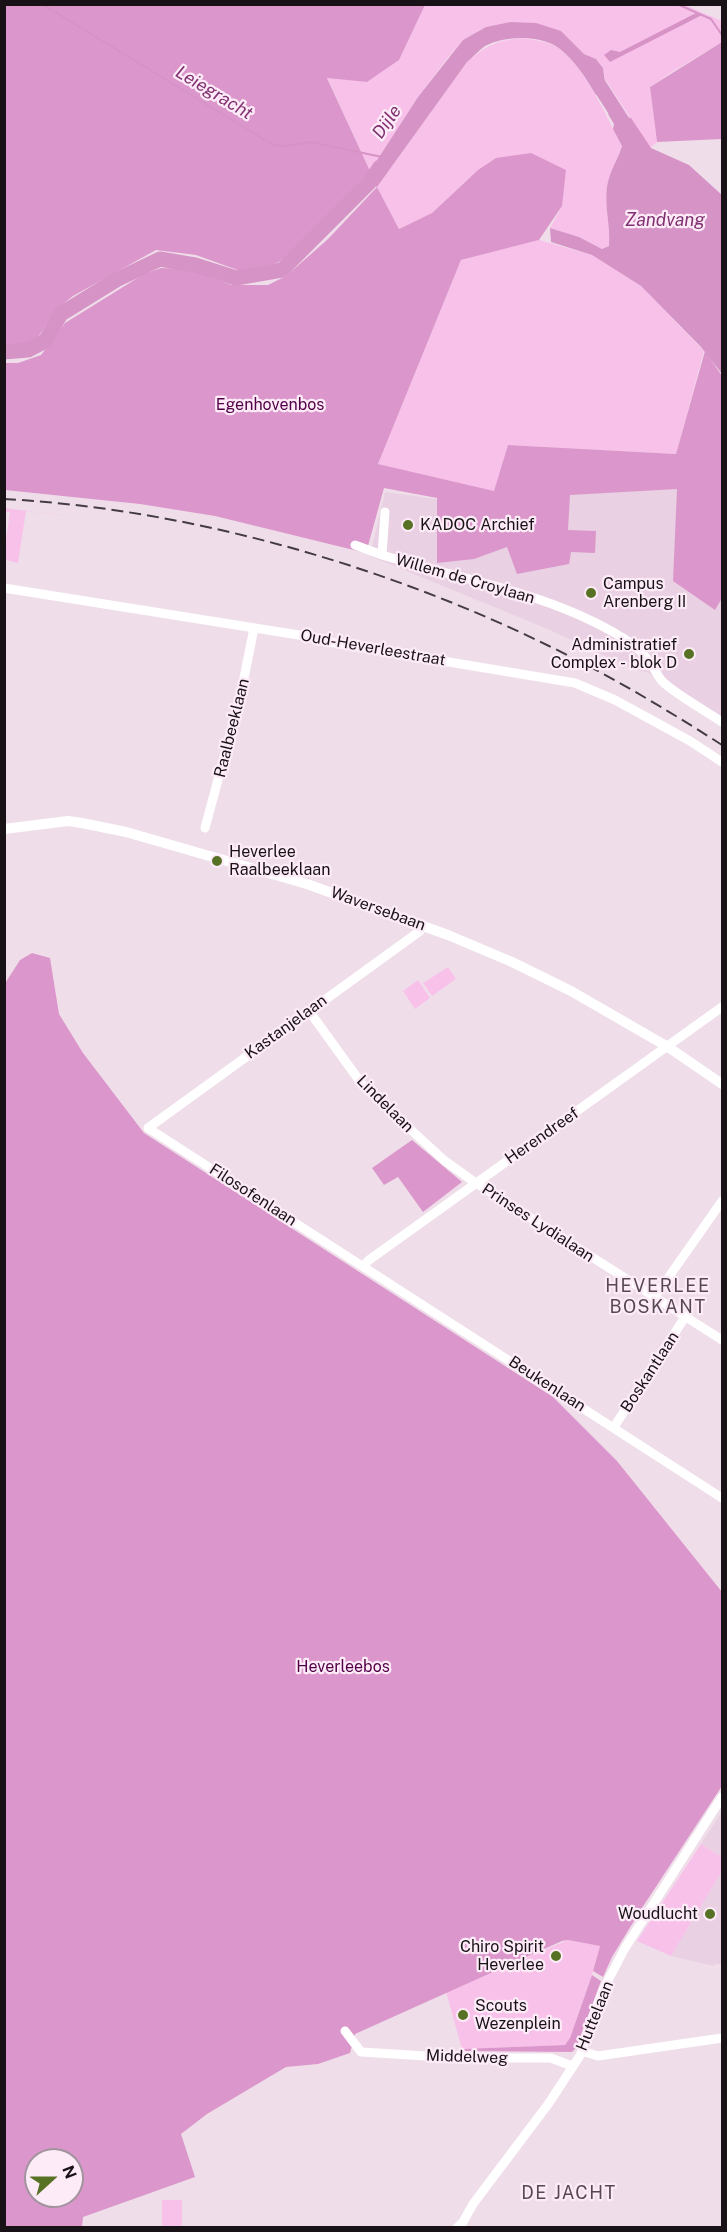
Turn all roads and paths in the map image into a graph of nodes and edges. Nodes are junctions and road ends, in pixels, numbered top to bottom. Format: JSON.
{"nodes":[{"id":1,"x":385,"y":512,"type":"dead end"},
{"id":2,"x":356,"y":545,"type":"dead end"},
{"id":3,"x":382,"y":555,"type":"junction"},
{"id":4,"x":4,"y":588,"type":"edge"},
{"id":5,"x":254,"y":628,"type":"junction"},
{"id":6,"x":723,"y":722,"type":"edge"},
{"id":7,"x":723,"y":762,"type":"edge"},
{"id":8,"x":205,"y":828,"type":"dead end"},
{"id":9,"x":4,"y":829,"type":"edge"},
{"id":10,"x":423,"y":925,"type":"junction"},
{"id":11,"x":723,"y":1007,"type":"edge"},
{"id":12,"x":309,"y":1011,"type":"junction"},
{"id":13,"x":668,"y":1047,"type":"junction"},
{"id":14,"x":723,"y":1084,"type":"edge"},
{"id":15,"x":148,"y":1128,"type":"joint"},
{"id":16,"x":476,"y":1183,"type":"junction"},
{"id":17,"x":723,"y":1201,"type":"edge"},
{"id":18,"x":364,"y":1267,"type":"junction"},
{"id":19,"x":654,"y":1298,"type":"junction"},
{"id":20,"x":686,"y":1317,"type":"junction"},
{"id":21,"x":723,"y":1340,"type":"edge"},
{"id":22,"x":614,"y":1427,"type":"junction"},
{"id":23,"x":723,"y":1498,"type":"edge"},
{"id":24,"x":723,"y":1797,"type":"edge"},
{"id":25,"x":345,"y":2031,"type":"dead end"},
{"id":26,"x":723,"y":2038,"type":"edge"},
{"id":27,"x":582,"y":2051,"type":"junction"},
{"id":28,"x":572,"y":2066,"type":"junction"},
{"id":29,"x":463,"y":2226,"type":"edge"}],
"edges":[{"from":1,"to":3,"type":"street","name":"Willem de Croylaan"},
{"from":2,"to":3,"type":"street","name":"Willem de Croylaan"},
{"from":3,"to":6,"type":"street","name":"Willem de Croylaan"},
{"from":4,"to":5,"type":"street","name":"Oud-Heverleestraat"},
{"from":5,"to":7,"type":"street","name":"Oud-Heverleestraat"},
{"from":5,"to":8,"type":"street","name":"Raalbeeklaan"},
{"from":9,"to":10,"type":"street","name":"Waversebaan"},
{"from":10,"to":12,"type":"street","name":"Kastanjelaan"},
{"from":10,"to":13,"type":"street","name":"Waversebaan"},
{"from":11,"to":13,"type":"street","name":"Herendreef"},
{"from":12,"to":15,"type":"street","name":"Kastanjelaan"},
{"from":12,"to":16,"type":"street","name":"Lindelaan"},
{"from":13,"to":14,"type":"street","name":"Waversebaan"},
{"from":13,"to":16,"type":"street","name":"Herendreef"},
{"from":15,"to":18,"type":"street","name":"Filosofenlaan"},
{"from":16,"to":18,"type":"street","name":"Herendreef"},
{"from":16,"to":19,"type":"street","name":"Prinses Lydialaan"},
{"from":17,"to":19,"type":"street"},
{"from":18,"to":22,"type":"street","name":"Beukenlaan"},
{"from":19,"to":20,"type":"street","name":"Prinses Lydialaan"},
{"from":20,"to":21,"type":"street","name":"Prinses Lydialaan"},
{"from":20,"to":22,"type":"street","name":"Boskantlaan"},
{"from":22,"to":23,"type":"street","name":"Beukenlaan"},
{"from":24,"to":27,"type":"street","name":"Huttelaan"},
{"from":25,"to":28,"type":"street","name":"Middelweg"},
{"from":26,"to":27,"type":"street"},
{"from":27,"to":28,"type":"street","name":"Huttelaan"},
{"from":28,"to":29,"type":"street","name":"Huttelaan"}]}
